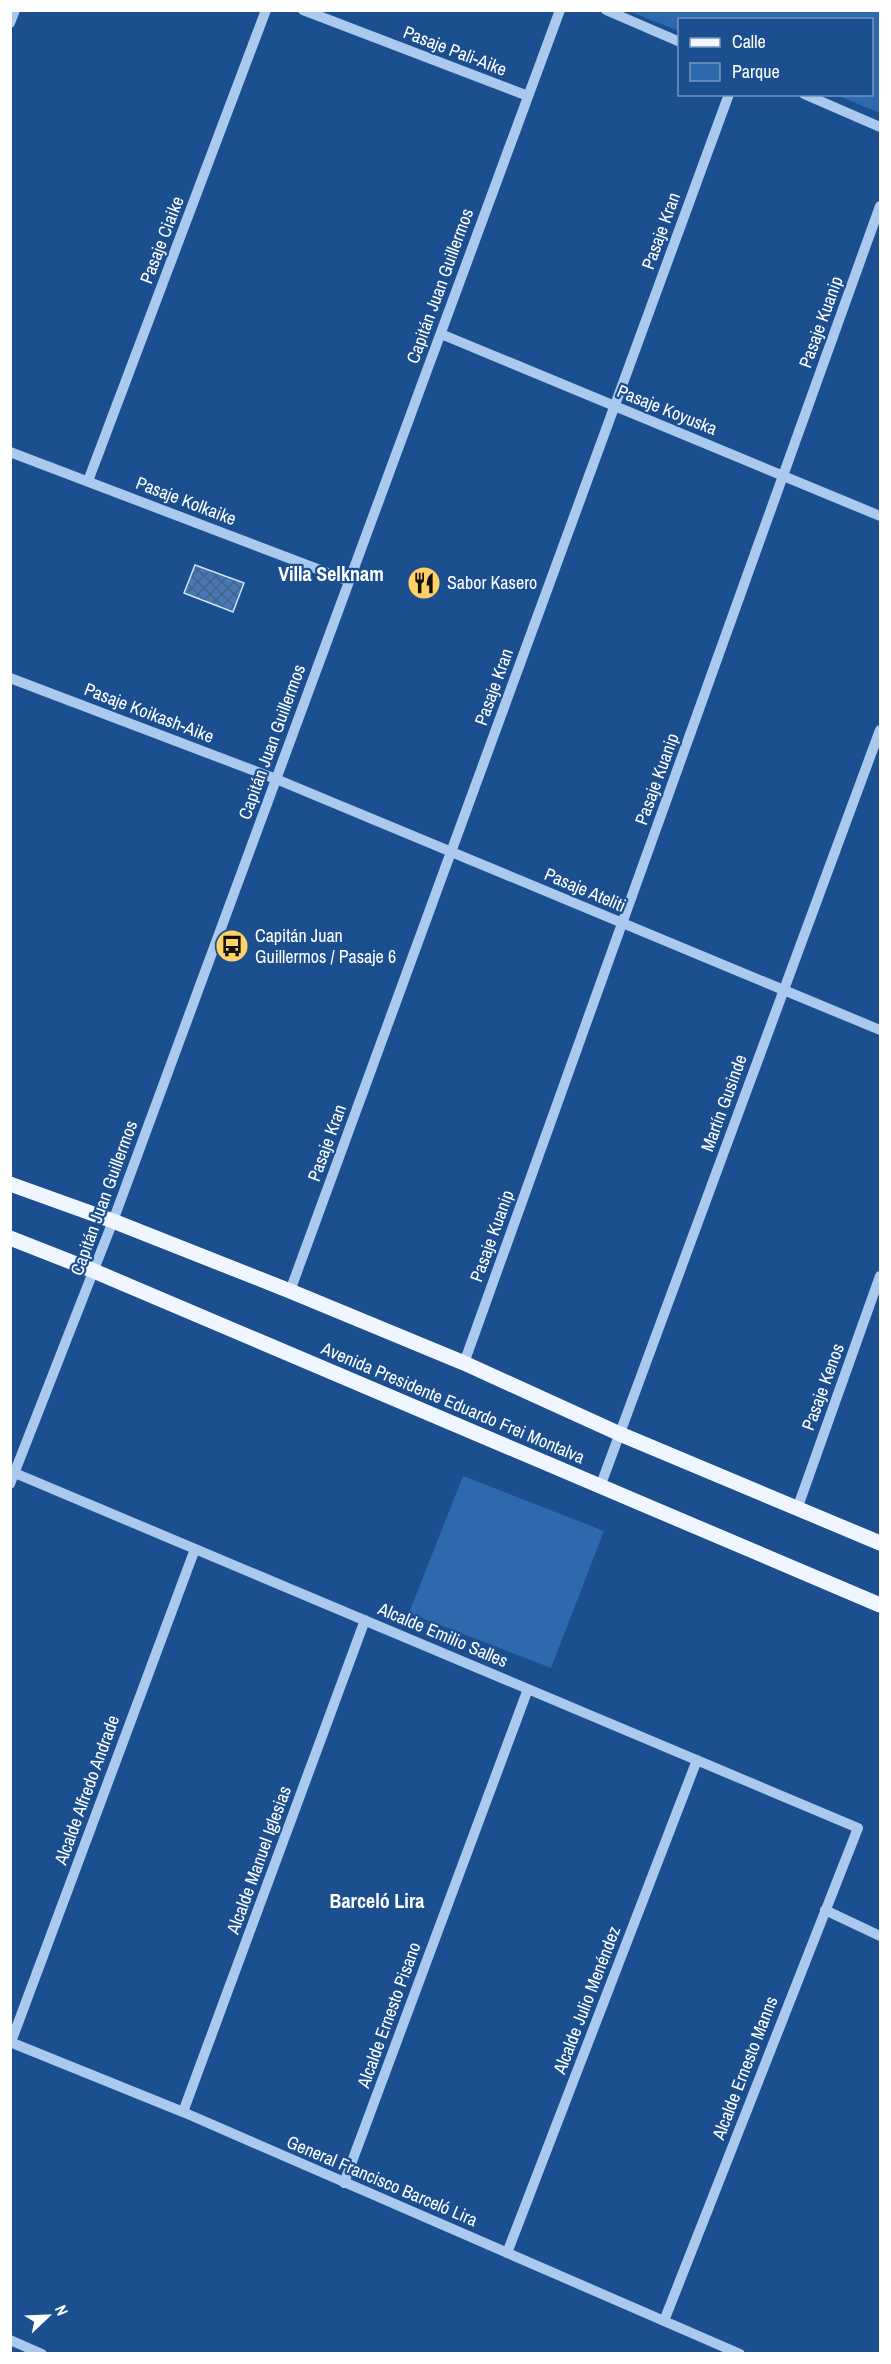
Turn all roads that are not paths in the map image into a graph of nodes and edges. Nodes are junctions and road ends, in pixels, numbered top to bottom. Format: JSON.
{"nodes":[{"id":1,"x":15,"y":10,"type":"edge"},
{"id":2,"x":266,"y":10,"type":"edge"},
{"id":3,"x":303,"y":10,"type":"edge"},
{"id":4,"x":560,"y":10,"type":"edge"},
{"id":5,"x":606,"y":10,"type":"edge"},
{"id":6,"x":10,"y":23,"type":"edge"},
{"id":7,"x":678,"y":41,"type":"edge"},
{"id":8,"x":528,"y":96,"type":"junction"},
{"id":9,"x":728,"y":96,"type":"edge"},
{"id":10,"x":809,"y":96,"type":"edge"},
{"id":11,"x":880,"y":127,"type":"edge"},
{"id":12,"x":880,"y":206,"type":"edge"},
{"id":13,"x":441,"y":334,"type":"junction"},
{"id":14,"x":614,"y":406,"type":"junction"},
{"id":15,"x":10,"y":452,"type":"edge"},
{"id":16,"x":783,"y":476,"type":"junction"},
{"id":17,"x":88,"y":481,"type":"junction"},
{"id":18,"x":880,"y":516,"type":"edge"},
{"id":19,"x":349,"y":581,"type":"junction"},
{"id":20,"x":10,"y":678,"type":"edge"},
{"id":21,"x":880,"y":730,"type":"edge"},
{"id":22,"x":276,"y":779,"type":"junction"},
{"id":23,"x":451,"y":852,"type":"junction"},
{"id":24,"x":622,"y":923,"type":"junction"},
{"id":25,"x":784,"y":990,"type":"junction"},
{"id":26,"x":880,"y":1030,"type":"edge"},
{"id":27,"x":10,"y":1185,"type":"edge"},
{"id":28,"x":113,"y":1221,"type":"junction"},
{"id":29,"x":10,"y":1238,"type":"edge"},
{"id":30,"x":94,"y":1271,"type":"junction"},
{"id":31,"x":880,"y":1276,"type":"edge"},
{"id":32,"x":290,"y":1291,"type":"junction"},
{"id":33,"x":464,"y":1363,"type":"junction"},
{"id":34,"x":620,"y":1434,"type":"junction"},
{"id":35,"x":13,"y":1472,"type":"edge"},
{"id":36,"x":10,"y":1484,"type":"edge"},
{"id":37,"x":600,"y":1487,"type":"junction"},
{"id":38,"x":797,"y":1509,"type":"junction"},
{"id":39,"x":880,"y":1543,"type":"edge"},
{"id":40,"x":195,"y":1549,"type":"junction"},
{"id":41,"x":880,"y":1605,"type":"edge"},
{"id":42,"x":365,"y":1620,"type":"junction"},
{"id":43,"x":528,"y":1689,"type":"junction"},
{"id":44,"x":697,"y":1760,"type":"junction"},
{"id":45,"x":858,"y":1828,"type":"joint"},
{"id":46,"x":825,"y":1910,"type":"junction"},
{"id":47,"x":880,"y":1936,"type":"edge"},
{"id":48,"x":11,"y":2042,"type":"edge"},
{"id":49,"x":183,"y":2112,"type":"junction"},
{"id":50,"x":344,"y":2183,"type":"junction"},
{"id":51,"x":507,"y":2253,"type":"junction"},
{"id":52,"x":664,"y":2321,"type":"junction"},
{"id":53,"x":10,"y":2340,"type":"edge"},
{"id":54,"x":42,"y":2354,"type":"edge"},
{"id":55,"x":740,"y":2354,"type":"edge"}],
"edges":[{"from":1,"to":6,"type":"street"},
{"from":2,"to":17,"type":"street","name":"Pasaje Ciaike"},
{"from":3,"to":8,"type":"street","name":"Pasaje Pali-Aike"},
{"from":4,"to":8,"type":"street","name":"Capitán Juan Guillermos"},
{"from":5,"to":7,"type":"street"},
{"from":8,"to":13,"type":"street","name":"Capitán Juan Guillermos"},
{"from":9,"to":14,"type":"street","name":"Pasaje Kran"},
{"from":10,"to":11,"type":"street"},
{"from":12,"to":16,"type":"street","name":"Pasaje Kuanip"},
{"from":13,"to":14,"type":"street","name":"Pasaje Koyuska"},
{"from":13,"to":19,"type":"street","name":"Capitán Juan Guillermos"},
{"from":14,"to":16,"type":"street","name":"Pasaje Koyuska"},
{"from":14,"to":23,"type":"street","name":"Pasaje Kran"},
{"from":15,"to":17,"type":"street","name":"Pasaje Kolkaike"},
{"from":16,"to":18,"type":"street","name":"Pasaje Koyuska"},
{"from":16,"to":24,"type":"street","name":"Pasaje Kuanip"},
{"from":17,"to":19,"type":"street","name":"Pasaje Kolkaike"},
{"from":19,"to":22,"type":"street","name":"Capitán Juan Guillermos"},
{"from":20,"to":22,"type":"street","name":"Pasaje Koikash-Aike"},
{"from":21,"to":25,"type":"street","name":"Martín Gusinde"},
{"from":22,"to":23,"type":"street","name":"Pasaje Ateliti"},
{"from":22,"to":28,"type":"street","name":"Capitán Juan Guillermos"},
{"from":23,"to":24,"type":"street","name":"Pasaje Ateliti"},
{"from":23,"to":32,"type":"street","name":"Pasaje Kran"},
{"from":24,"to":25,"type":"street","name":"Pasaje Ateliti"},
{"from":24,"to":33,"type":"street","name":"Pasaje Kuanip"},
{"from":25,"to":26,"type":"street","name":"Pasaje Ateliti"},
{"from":25,"to":34,"type":"street","name":"Martín Gusinde"},
{"from":27,"to":28,"type":"main road","name":"Avenida Presidente Eduardo Frei Montalva"},
{"from":28,"to":30,"type":"street","name":"Capitán Juan Guillermos"},
{"from":28,"to":32,"type":"main road","name":"Avenida Presidente Eduardo Frei Montalva"},
{"from":29,"to":30,"type":"main road","name":"Avenida Presidente Eduardo Frei Montalva"},
{"from":30,"to":35,"type":"street","name":"Capitán Juan Guillermos"},
{"from":30,"to":37,"type":"main road","name":"Avenida Presidente Eduardo Frei Montalva"},
{"from":31,"to":38,"type":"street","name":"Pasaje Kenos"},
{"from":32,"to":33,"type":"main road","name":"Avenida Presidente Eduardo Frei Montalva"},
{"from":33,"to":34,"type":"main road","name":"Avenida Presidente Eduardo Frei Montalva"},
{"from":34,"to":37,"type":"street","name":"Martín Gusinde"},
{"from":34,"to":38,"type":"main road","name":"Avenida Presidente Eduardo Frei Montalva"},
{"from":35,"to":36,"type":"street","name":"Capitán Juan Guillermos"},
{"from":35,"to":40,"type":"street","name":"Alcalde Emilio Salles"},
{"from":37,"to":41,"type":"main road","name":"Avenida Presidente Eduardo Frei Montalva"},
{"from":38,"to":39,"type":"main road","name":"Avenida Presidente Eduardo Frei Montalva"},
{"from":40,"to":42,"type":"street","name":"Alcalde Emilio Salles"},
{"from":40,"to":48,"type":"street","name":"Alcalde Alfredo Andrade"},
{"from":42,"to":43,"type":"street","name":"Alcalde Emilio Salles"},
{"from":42,"to":49,"type":"street","name":"Alcalde Manuel Iglesias"},
{"from":43,"to":44,"type":"street","name":"Alcalde Emilio Salles"},
{"from":43,"to":50,"type":"street","name":"Alcalde Ernesto Pisano"},
{"from":44,"to":45,"type":"street","name":"Alcalde Emilio Salles"},
{"from":44,"to":51,"type":"street","name":"Alcalde Julio Menéndez"},
{"from":45,"to":46,"type":"street","name":"Alcalde Ernesto Manns"},
{"from":46,"to":47,"type":"street"},
{"from":46,"to":52,"type":"street","name":"Alcalde Ernesto Manns"},
{"from":48,"to":49,"type":"street","name":"General Francisco Barceló Lira"},
{"from":49,"to":50,"type":"street","name":"General Francisco Barceló Lira"},
{"from":50,"to":51,"type":"street","name":"General Francisco Barceló Lira"},
{"from":51,"to":52,"type":"street","name":"General Francisco Barceló Lira"},
{"from":52,"to":55,"type":"street","name":"General Francisco Barceló Lira"},
{"from":53,"to":54,"type":"street"}]}
